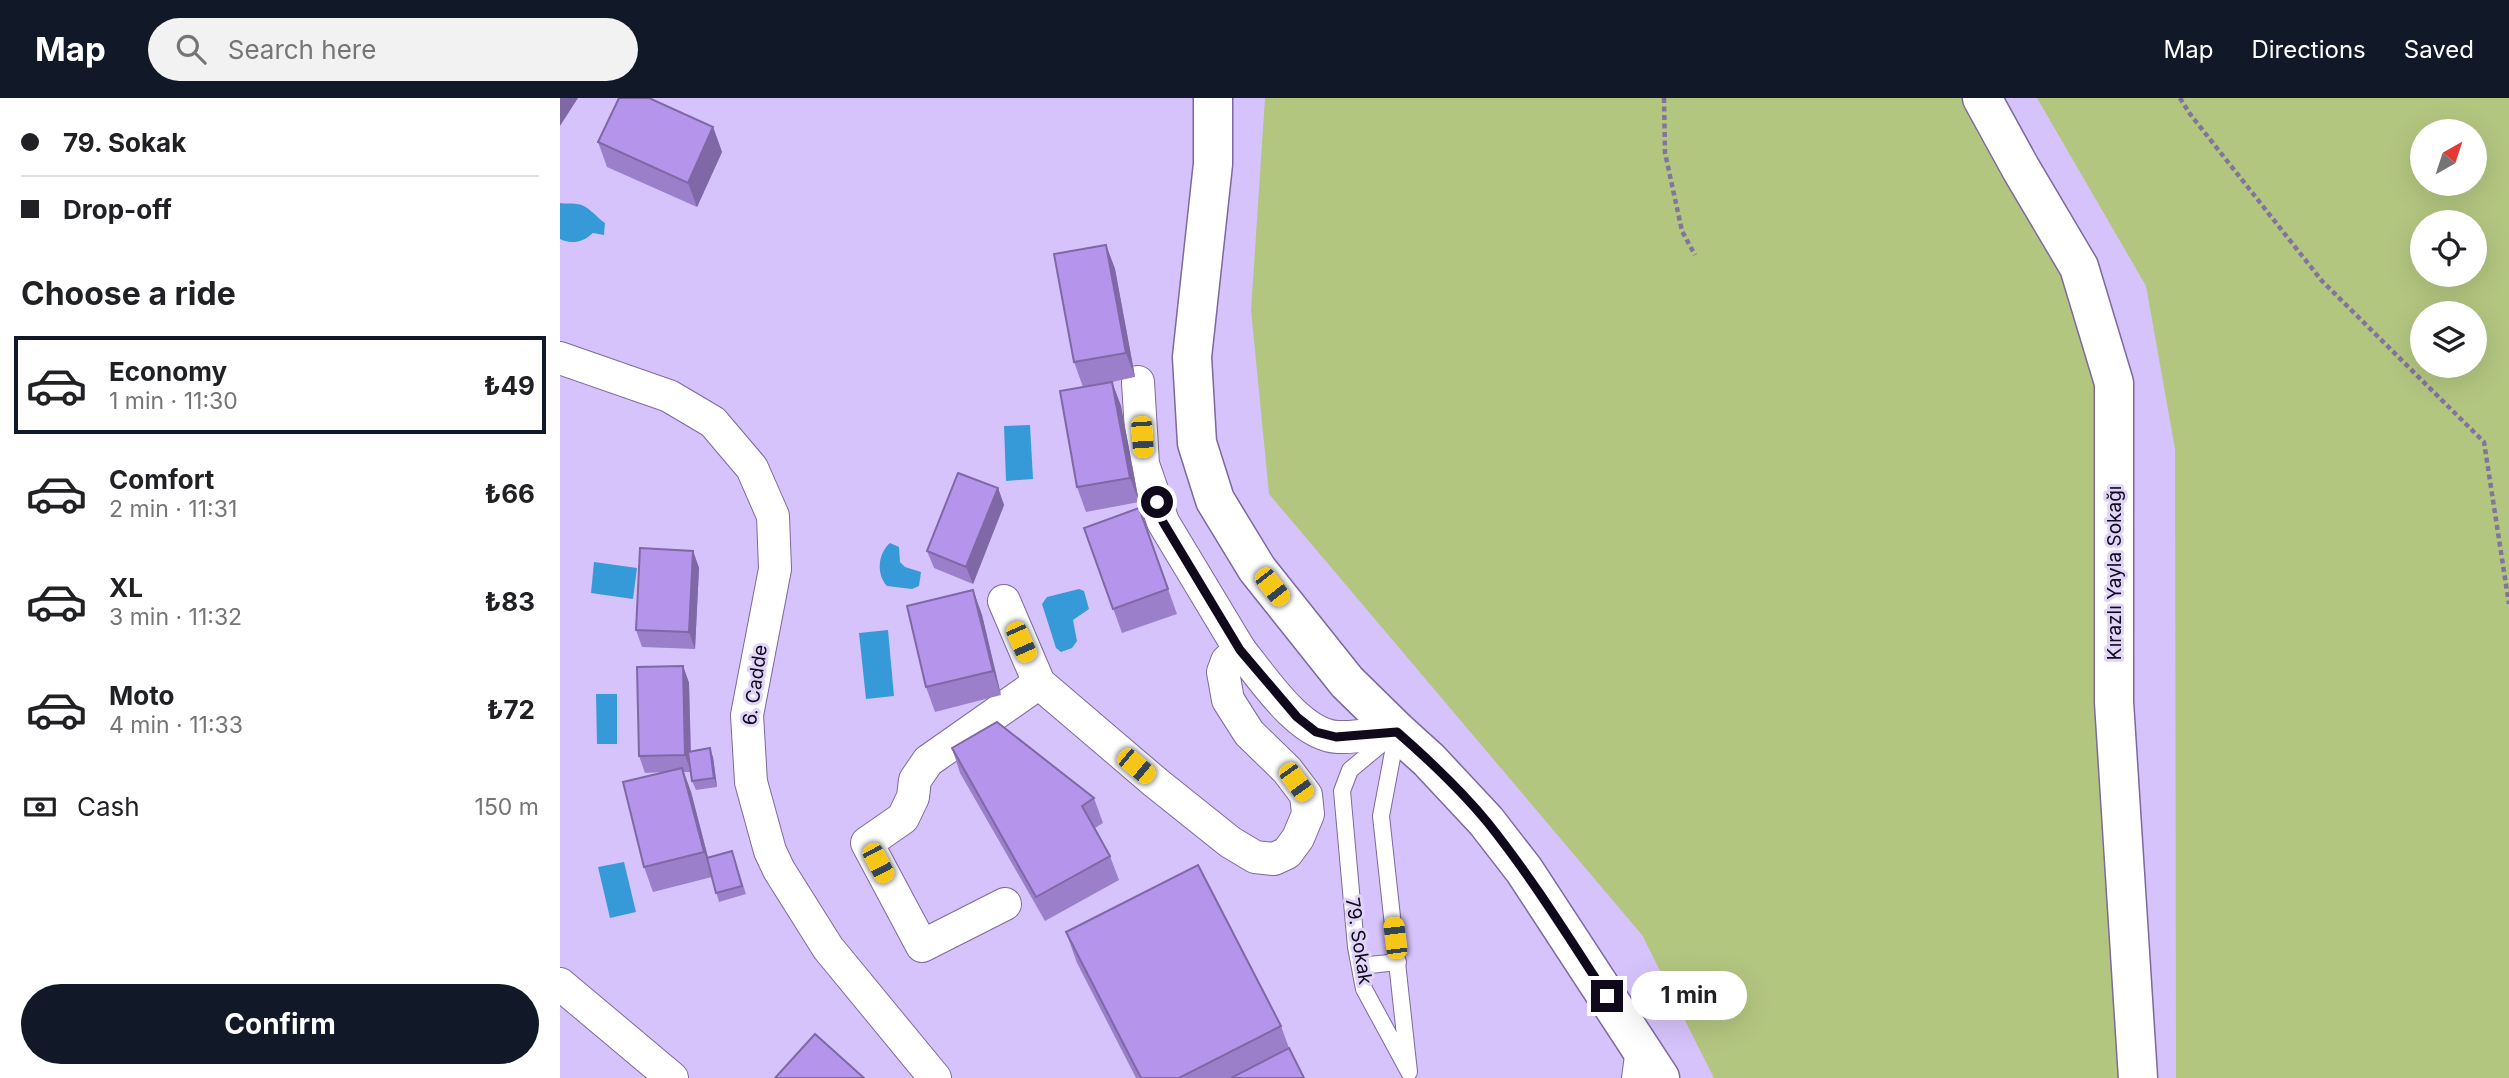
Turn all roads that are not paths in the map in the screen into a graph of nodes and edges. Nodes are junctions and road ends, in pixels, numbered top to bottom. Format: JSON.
{"nodes":[{"id":1,"x":1213,"y":98,"type":"edge"},
{"id":2,"x":1982,"y":98,"type":"edge"},
{"id":3,"x":560,"y":358,"type":"edge"},
{"id":4,"x":1138,"y":382,"type":"dead end"},
{"id":5,"x":1004,"y":601,"type":"dead end"},
{"id":6,"x":1240,"y":650,"type":"junction"},
{"id":7,"x":1039,"y":683,"type":"junction"},
{"id":8,"x":1397,"y":732,"type":"junction"},
{"id":9,"x":1004,"y":904,"type":"dead end"},
{"id":10,"x":1398,"y":962,"type":"junction"},
{"id":11,"x":1360,"y":966,"type":"junction"},
{"id":12,"x":560,"y":984,"type":"edge"},
{"id":13,"x":1635,"y":1038,"type":"junction"},
{"id":14,"x":1406,"y":1076,"type":"edge"},
{"id":15,"x":672,"y":1078,"type":"edge"},
{"id":16,"x":935,"y":1078,"type":"edge"},
{"id":17,"x":1630,"y":1078,"type":"edge"},
{"id":18,"x":1660,"y":1078,"type":"edge"},
{"id":19,"x":2138,"y":1078,"type":"edge"}],
"edges":[{"from":1,"to":8,"type":"street"},
{"from":2,"to":19,"type":"street","name":"Kırazlı Yayla Sokağı"},
{"from":3,"to":16,"type":"street","name":"6. Cadde"},
{"from":4,"to":6,"type":"street"},
{"from":5,"to":7,"type":"street"},
{"from":6,"to":7,"type":"street"},
{"from":6,"to":8,"type":"street"},
{"from":7,"to":9,"type":"street"},
{"from":8,"to":10,"type":"lane","name":"79. Sokak"},
{"from":8,"to":11,"type":"lane","name":"79. Sokak"},
{"from":8,"to":13,"type":"street"},
{"from":10,"to":11,"type":"lane"},
{"from":10,"to":14,"type":"lane","name":"79. Sokak"},
{"from":11,"to":14,"type":"lane","name":"79. Sokak"},
{"from":12,"to":15,"type":"street"},
{"from":13,"to":17,"type":"lane"},
{"from":13,"to":18,"type":"street"}]}
